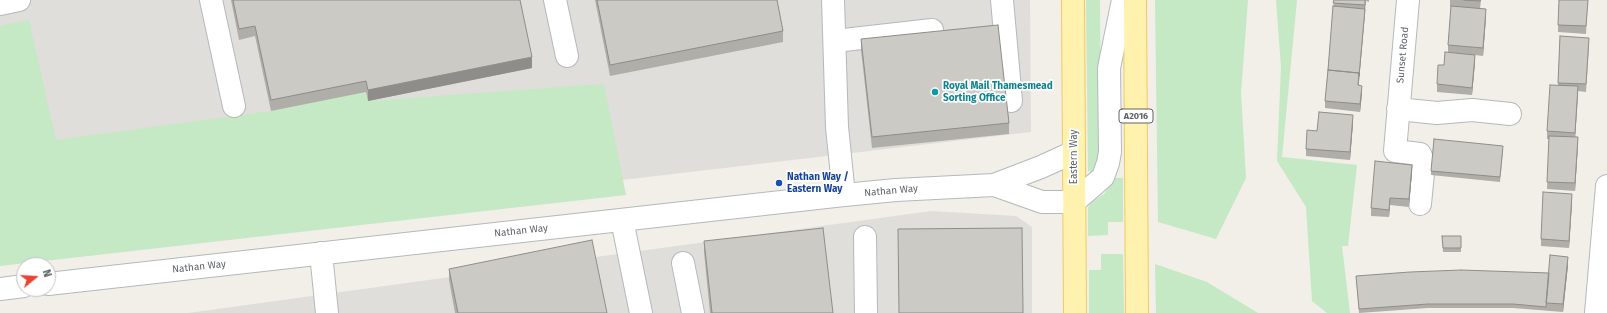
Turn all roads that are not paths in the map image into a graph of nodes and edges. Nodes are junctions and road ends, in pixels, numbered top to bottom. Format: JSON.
{"nodes":[{"id":1,"x":19,"y":0,"type":"edge"},
{"id":2,"x":211,"y":0,"type":"edge"},
{"id":3,"x":555,"y":0,"type":"edge"},
{"id":4,"x":833,"y":0,"type":"edge"},
{"id":5,"x":1002,"y":0,"type":"edge"},
{"id":6,"x":1072,"y":0,"type":"edge"},
{"id":7,"x":1123,"y":0,"type":"edge"},
{"id":8,"x":1135,"y":0,"type":"edge"},
{"id":9,"x":1408,"y":0,"type":"edge"},
{"id":10,"x":0,"y":4,"type":"edge"},
{"id":11,"x":932,"y":30,"type":"edge"},
{"id":12,"x":835,"y":41,"type":"junction"},
{"id":13,"x":567,"y":56,"type":"dead end"},
{"id":14,"x":1011,"y":101,"type":"dead end"},
{"id":15,"x":234,"y":106,"type":"dead end"},
{"id":16,"x":1398,"y":109,"type":"junction"},
{"id":17,"x":1510,"y":114,"type":"dead end"},
{"id":18,"x":1074,"y":152,"type":"junction"},
{"id":19,"x":994,"y":185,"type":"junction"},
{"id":20,"x":1607,"y":186,"type":"edge"},
{"id":21,"x":844,"y":195,"type":"junction"},
{"id":22,"x":1074,"y":202,"type":"junction"},
{"id":23,"x":1420,"y":204,"type":"dead end"},
{"id":24,"x":622,"y":220,"type":"junction"},
{"id":25,"x":865,"y":237,"type":"dead end"},
{"id":26,"x":321,"y":253,"type":"junction"},
{"id":27,"x":683,"y":263,"type":"dead end"},
{"id":28,"x":56,"y":283,"type":"edge"},
{"id":29,"x":16,"y":287,"type":"edge"},
{"id":30,"x":0,"y":289,"type":"edge"},
{"id":31,"x":326,"y":313,"type":"edge"},
{"id":32,"x":641,"y":313,"type":"edge"},
{"id":33,"x":693,"y":313,"type":"edge"},
{"id":34,"x":866,"y":313,"type":"edge"},
{"id":35,"x":1075,"y":313,"type":"edge"},
{"id":36,"x":1137,"y":313,"type":"edge"},
{"id":37,"x":1596,"y":313,"type":"edge"}],
"edges":[{"from":1,"to":10,"type":"street"},
{"from":2,"to":15,"type":"street"},
{"from":3,"to":13,"type":"street"},
{"from":4,"to":12,"type":"street"},
{"from":5,"to":14,"type":"street"},
{"from":6,"to":18,"type":"main road","name":"Eastern Way"},
{"from":7,"to":22,"type":"street"},
{"from":8,"to":36,"type":"main road","number":"A2016"},
{"from":9,"to":16,"type":"street","name":"Sunset Road"},
{"from":11,"to":12,"type":"street"},
{"from":12,"to":21,"type":"street"},
{"from":16,"to":17,"type":"street"},
{"from":16,"to":23,"type":"street","name":"Sunset Road"},
{"from":18,"to":19,"type":"street","name":"Nathan Way"},
{"from":18,"to":22,"type":"main road","name":"Eastern Way"},
{"from":19,"to":21,"type":"street","name":"Nathan Way"},
{"from":19,"to":22,"type":"street","name":"Nathan Way"},
{"from":20,"to":37,"type":"street"},
{"from":21,"to":24,"type":"street","name":"Nathan Way"},
{"from":22,"to":35,"type":"main road","name":"Eastern Way"},
{"from":24,"to":26,"type":"street","name":"Nathan Way"},
{"from":24,"to":32,"type":"street"},
{"from":25,"to":34,"type":"street"},
{"from":26,"to":28,"type":"street","name":"Nathan Way"},
{"from":26,"to":31,"type":"street"},
{"from":27,"to":33,"type":"street"},
{"from":29,"to":30,"type":"street"}]}
